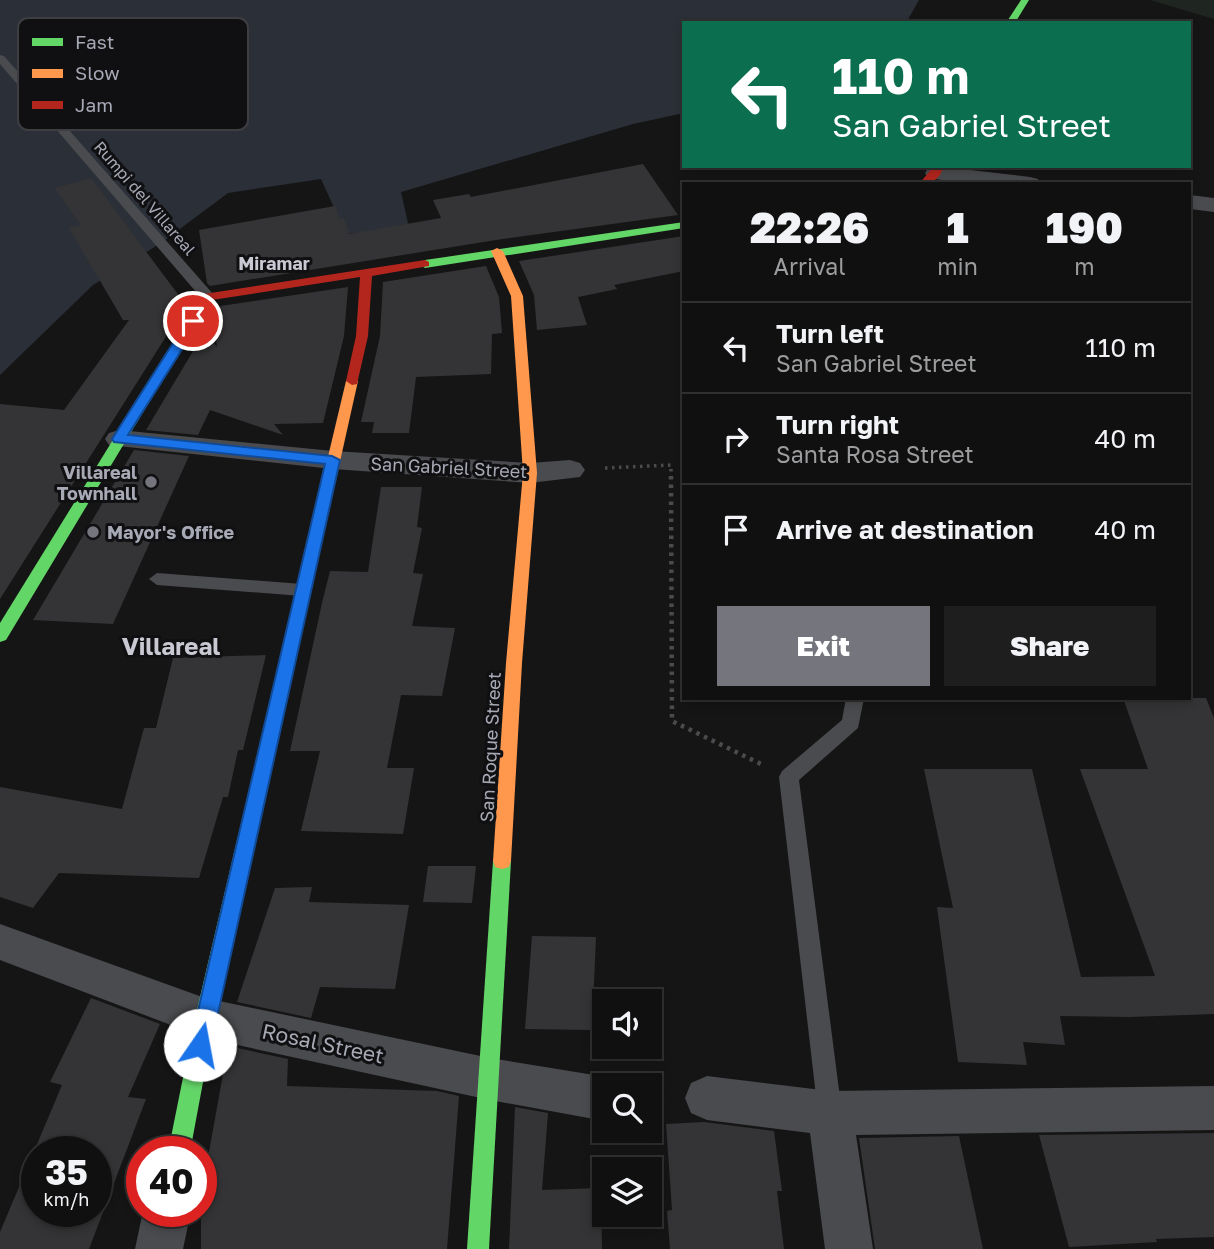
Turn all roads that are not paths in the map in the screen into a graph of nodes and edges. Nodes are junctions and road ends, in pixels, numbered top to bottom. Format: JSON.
{"nodes":[{"id":1,"x":1026,"y":0,"type":"edge"},
{"id":2,"x":1011,"y":21,"type":"edge"},
{"id":3,"x":0,"y":58,"type":"edge"},
{"id":4,"x":18,"y":79,"type":"edge"},
{"id":5,"x":62,"y":130,"type":"edge"},
{"id":6,"x":933,"y":174,"type":"edge"},
{"id":7,"x":1011,"y":182,"type":"edge"},
{"id":8,"x":1191,"y":202,"type":"edge"},
{"id":9,"x":1214,"y":205,"type":"edge"},
{"id":10,"x":682,"y":225,"type":"edge"},
{"id":11,"x":497,"y":251,"type":"junction"},
{"id":12,"x":366,"y":273,"type":"junction"},
{"id":13,"x":208,"y":298,"type":"junction"},
{"id":14,"x":119,"y":439,"type":"junction"},
{"id":15,"x":332,"y":460,"type":"junction"},
{"id":16,"x":570,"y":470,"type":"road end"},
{"id":17,"x":530,"y":473,"type":"junction"},
{"id":18,"x":157,"y":579,"type":"dead end"},
{"id":19,"x":302,"y":590,"type":"junction"},
{"id":20,"x":0,"y":636,"type":"edge"},
{"id":21,"x":855,"y":700,"type":"edge"},
{"id":22,"x":0,"y":942,"type":"edge"},
{"id":23,"x":205,"y":1018,"type":"junction"},
{"id":24,"x":490,"y":1079,"type":"junction"},
{"id":25,"x":592,"y":1097,"type":"edge"},
{"id":26,"x":707,"y":1098,"type":"dead end"},
{"id":27,"x":1214,"y":1108,"type":"edge"},
{"id":28,"x":830,"y":1113,"type":"junction"},
{"id":29,"x":182,"y":1136,"type":"edge"},
{"id":30,"x":164,"y":1227,"type":"edge"},
{"id":31,"x":159,"y":1249,"type":"edge"},
{"id":32,"x":478,"y":1249,"type":"edge"},
{"id":33,"x":849,"y":1249,"type":"edge"}],
"edges":[{"from":1,"to":2,"type":"street"},
{"from":3,"to":4,"type":"lane","name":"Rumpi del Villareal"},
{"from":5,"to":13,"type":"lane","name":"Rumpi del Villareal"},
{"from":6,"to":7,"type":"street"},
{"from":8,"to":9,"type":"street"},
{"from":10,"to":11,"type":"street"},
{"from":11,"to":12,"type":"street"},
{"from":11,"to":17,"type":"street","name":"San Roque Street"},
{"from":12,"to":13,"type":"street"},
{"from":12,"to":15,"type":"street"},
{"from":13,"to":14,"type":"street"},
{"from":14,"to":15,"type":"street","name":"San Gabriel Street"},
{"from":14,"to":20,"type":"street"},
{"from":15,"to":17,"type":"street","name":"San Gabriel Street"},
{"from":15,"to":19,"type":"street"},
{"from":16,"to":17,"type":"street","name":"San Gabriel Street"},
{"from":17,"to":24,"type":"street","name":"San Roque Street"},
{"from":18,"to":19,"type":"lane"},
{"from":19,"to":23,"type":"street"},
{"from":21,"to":28,"type":"lane"},
{"from":22,"to":23,"type":"street","name":"Rosal Street"},
{"from":23,"to":24,"type":"street","name":"Rosal Street"},
{"from":23,"to":29,"type":"street"},
{"from":24,"to":25,"type":"street","name":"Rosal Street"},
{"from":24,"to":32,"type":"street","name":"San Roque Street"},
{"from":26,"to":28,"type":"street"},
{"from":27,"to":28,"type":"street"},
{"from":28,"to":33,"type":"street"},
{"from":30,"to":31,"type":"street"}]}
